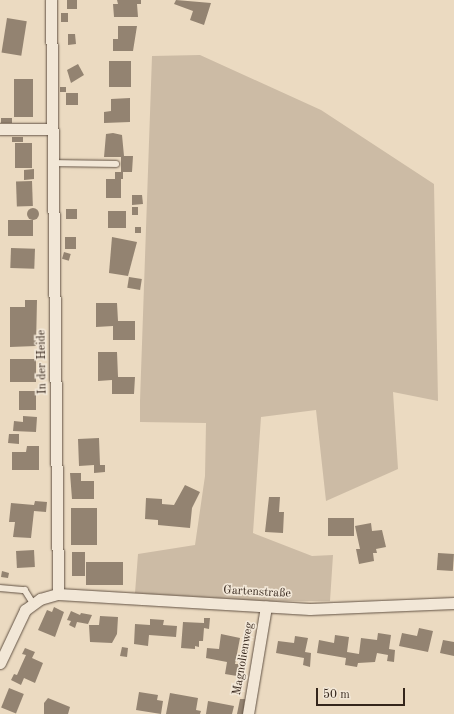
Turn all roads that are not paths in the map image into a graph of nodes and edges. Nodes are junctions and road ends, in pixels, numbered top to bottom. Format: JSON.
{"nodes":[{"id":1,"x":51,"y":0,"type":"edge"},
{"id":2,"x":0,"y":129,"type":"edge"},
{"id":3,"x":52,"y":129,"type":"junction"},
{"id":4,"x":53,"y":163,"type":"junction"},
{"id":5,"x":116,"y":164,"type":"dead end"},
{"id":6,"x":0,"y":588,"type":"edge"},
{"id":7,"x":58,"y":594,"type":"junction"},
{"id":8,"x":33,"y":603,"type":"junction"},
{"id":9,"x":454,"y":603,"type":"edge"},
{"id":10,"x":266,"y":607,"type":"junction"},
{"id":11,"x":0,"y":663,"type":"edge"},
{"id":12,"x":248,"y":714,"type":"edge"}],
"edges":[{"from":1,"to":3,"type":"street","name":"In der Heide"},
{"from":2,"to":3,"type":"street"},
{"from":3,"to":4,"type":"street","name":"In der Heide"},
{"from":4,"to":5,"type":"lane"},
{"from":4,"to":7,"type":"street","name":"In der Heide"},
{"from":6,"to":8,"type":"lane"},
{"from":7,"to":8,"type":"street"},
{"from":7,"to":10,"type":"street","name":"Gartenstraße"},
{"from":8,"to":11,"type":"street"},
{"from":9,"to":10,"type":"street","name":"Gartenstraße"},
{"from":10,"to":12,"type":"street","name":"Magnolienweg"}]}
